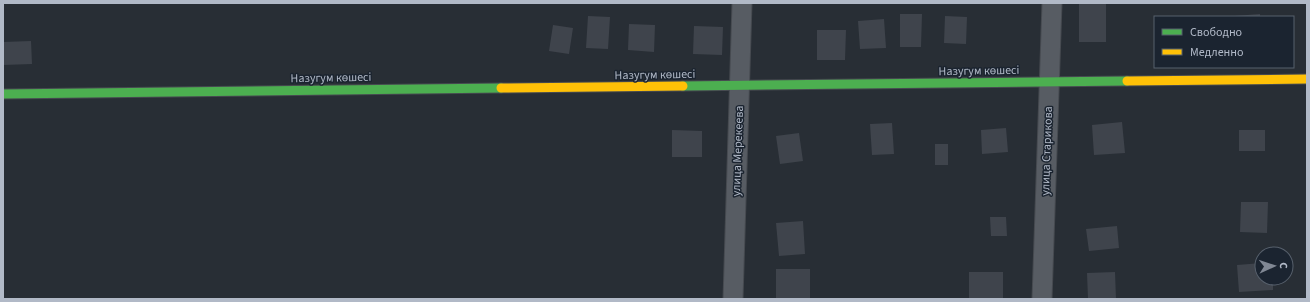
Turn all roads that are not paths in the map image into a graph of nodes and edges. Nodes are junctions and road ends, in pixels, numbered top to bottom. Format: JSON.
{"nodes":[{"id":1,"x":742,"y":3,"type":"edge"},
{"id":2,"x":1052,"y":3,"type":"edge"},
{"id":3,"x":1307,"y":79,"type":"edge"},
{"id":4,"x":1050,"y":82,"type":"junction"},
{"id":5,"x":740,"y":86,"type":"junction"},
{"id":6,"x":3,"y":94,"type":"edge"},
{"id":7,"x":733,"y":299,"type":"edge"},
{"id":8,"x":1042,"y":299,"type":"edge"}],
"edges":[{"from":1,"to":5,"type":"street","name":"улица Мерекеева"},
{"from":2,"to":4,"type":"street","name":"улица Старикова"},
{"from":3,"to":4,"type":"street","name":"Назугум көшесі"},
{"from":4,"to":5,"type":"street","name":"Назугум көшесі"},
{"from":4,"to":8,"type":"street","name":"улица Старикова"},
{"from":5,"to":6,"type":"street","name":"Назугум көшесі"},
{"from":5,"to":7,"type":"street","name":"улица Мерекеева"}]}
